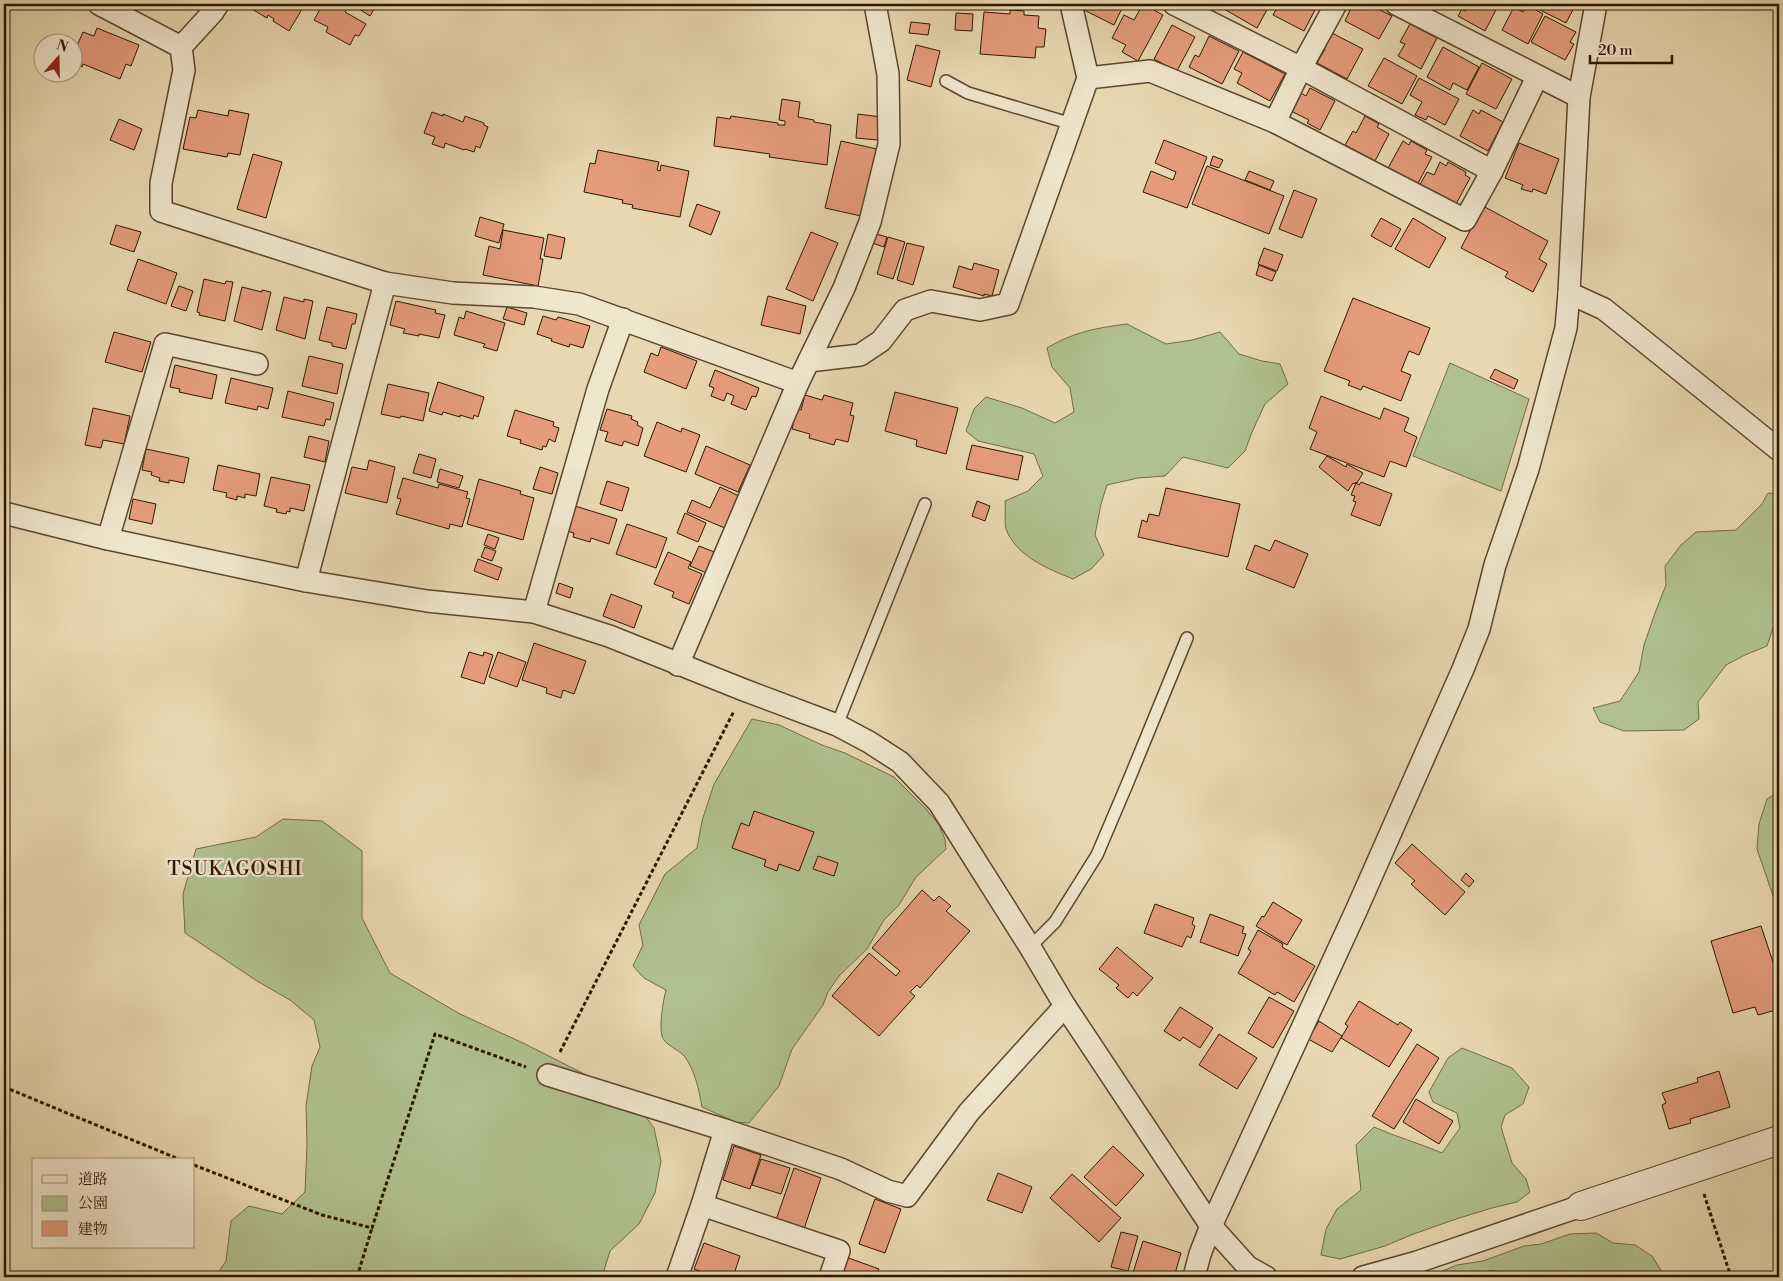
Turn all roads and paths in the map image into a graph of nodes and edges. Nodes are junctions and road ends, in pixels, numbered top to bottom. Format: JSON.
{"nodes":[{"id":1,"x":99,"y":4,"type":"edge"},
{"id":2,"x":218,"y":4,"type":"edge"},
{"id":3,"x":875,"y":4,"type":"edge"},
{"id":4,"x":1071,"y":4,"type":"edge"},
{"id":5,"x":1174,"y":4,"type":"edge"},
{"id":6,"x":1336,"y":4,"type":"edge"},
{"id":7,"x":1396,"y":4,"type":"edge"},
{"id":8,"x":1596,"y":4,"type":"edge"},
{"id":9,"x":181,"y":47,"type":"junction"},
{"id":10,"x":1301,"y":68,"type":"junction"},
{"id":11,"x":1537,"y":77,"type":"junction"},
{"id":12,"x":1088,"y":78,"type":"junction"},
{"id":13,"x":946,"y":81,"type":"dead end"},
{"id":14,"x":1579,"y":97,"type":"junction"},
{"id":15,"x":1274,"y":122,"type":"junction"},
{"id":16,"x":1072,"y":124,"type":"junction"},
{"id":17,"x":1492,"y":171,"type":"junction"},
{"id":18,"x":385,"y":283,"type":"junction"},
{"id":19,"x":1569,"y":293,"type":"junction"},
{"id":20,"x":623,"y":319,"type":"junction"},
{"id":21,"x":810,"y":361,"type":"junction"},
{"id":22,"x":257,"y":364,"type":"dead end"},
{"id":23,"x":798,"y":383,"type":"junction"},
{"id":24,"x":1779,"y":450,"type":"edge"},
{"id":25,"x":925,"y":504,"type":"dead end"},
{"id":26,"x":4,"y":513,"type":"edge"},
{"id":27,"x":108,"y":539,"type":"junction"},
{"id":28,"x":306,"y":581,"type":"junction"},
{"id":29,"x":534,"y":612,"type":"junction"},
{"id":30,"x":1187,"y":638,"type":"dead end"},
{"id":31,"x":678,"y":665,"type":"junction"},
{"id":32,"x":744,"y":690,"type":"junction"},
{"id":33,"x":837,"y":725,"type":"junction"},
{"id":34,"x":1030,"y":947,"type":"junction"},
{"id":35,"x":1065,"y":1006,"type":"junction"},
{"id":36,"x":548,"y":1075,"type":"junction"},
{"id":37,"x":4,"y":1087,"type":"edge"},
{"id":38,"x":725,"y":1130,"type":"junction"},
{"id":39,"x":1779,"y":1140,"type":"edge"},
{"id":40,"x":176,"y":1158,"type":"edge"},
{"id":41,"x":195,"y":1165,"type":"edge"},
{"id":42,"x":1696,"y":1168,"type":"junction"},
{"id":43,"x":702,"y":1205,"type":"junction"},
{"id":44,"x":1581,"y":1206,"type":"joint"},
{"id":45,"x":1211,"y":1226,"type":"junction"},
{"id":46,"x":372,"y":1228,"type":"junction"},
{"id":47,"x":357,"y":1277,"type":"edge"},
{"id":48,"x":677,"y":1277,"type":"edge"},
{"id":49,"x":830,"y":1277,"type":"edge"},
{"id":50,"x":1194,"y":1277,"type":"edge"},
{"id":51,"x":1266,"y":1277,"type":"edge"},
{"id":52,"x":1363,"y":1277,"type":"edge"},
{"id":53,"x":1731,"y":1277,"type":"edge"}],
"edges":[{"from":1,"to":9,"type":"street"},
{"from":2,"to":9,"type":"street"},
{"from":3,"to":21,"type":"street"},
{"from":4,"to":12,"type":"street"},
{"from":5,"to":10,"type":"street"},
{"from":6,"to":10,"type":"street"},
{"from":7,"to":11,"type":"street"},
{"from":8,"to":14,"type":"street"},
{"from":9,"to":18,"type":"street"},
{"from":10,"to":15,"type":"street"},
{"from":10,"to":17,"type":"street"},
{"from":11,"to":14,"type":"street"},
{"from":11,"to":17,"type":"street"},
{"from":12,"to":15,"type":"street"},
{"from":12,"to":16,"type":"street"},
{"from":13,"to":16,"type":"lane"},
{"from":14,"to":19,"type":"street"},
{"from":15,"to":17,"type":"street"},
{"from":16,"to":21,"type":"street"},
{"from":18,"to":20,"type":"street"},
{"from":18,"to":28,"type":"street"},
{"from":19,"to":24,"type":"street"},
{"from":19,"to":45,"type":"street"},
{"from":20,"to":23,"type":"street"},
{"from":20,"to":29,"type":"street"},
{"from":21,"to":23,"type":"street"},
{"from":22,"to":27,"type":"street"},
{"from":23,"to":31,"type":"street"},
{"from":25,"to":33,"type":"lane"},
{"from":26,"to":27,"type":"street"},
{"from":27,"to":28,"type":"street"},
{"from":28,"to":29,"type":"street"},
{"from":29,"to":31,"type":"street"},
{"from":30,"to":34,"type":"lane"},
{"from":31,"to":32,"type":"street"},
{"from":32,"to":33,"type":"street"},
{"from":32,"to":36,"type":"path"},
{"from":33,"to":34,"type":"street"},
{"from":34,"to":35,"type":"street"},
{"from":35,"to":38,"type":"street"},
{"from":35,"to":45,"type":"street"},
{"from":36,"to":38,"type":"street"},
{"from":36,"to":46,"type":"path"},
{"from":37,"to":40,"type":"path"},
{"from":38,"to":43,"type":"street"},
{"from":39,"to":42,"type":"street"},
{"from":41,"to":46,"type":"path"},
{"from":42,"to":44,"type":"street"},
{"from":42,"to":53,"type":"path"},
{"from":43,"to":48,"type":"street"},
{"from":43,"to":49,"type":"street"},
{"from":44,"to":52,"type":"street"},
{"from":45,"to":50,"type":"street"},
{"from":45,"to":51,"type":"street"},
{"from":46,"to":47,"type":"path"}]}
